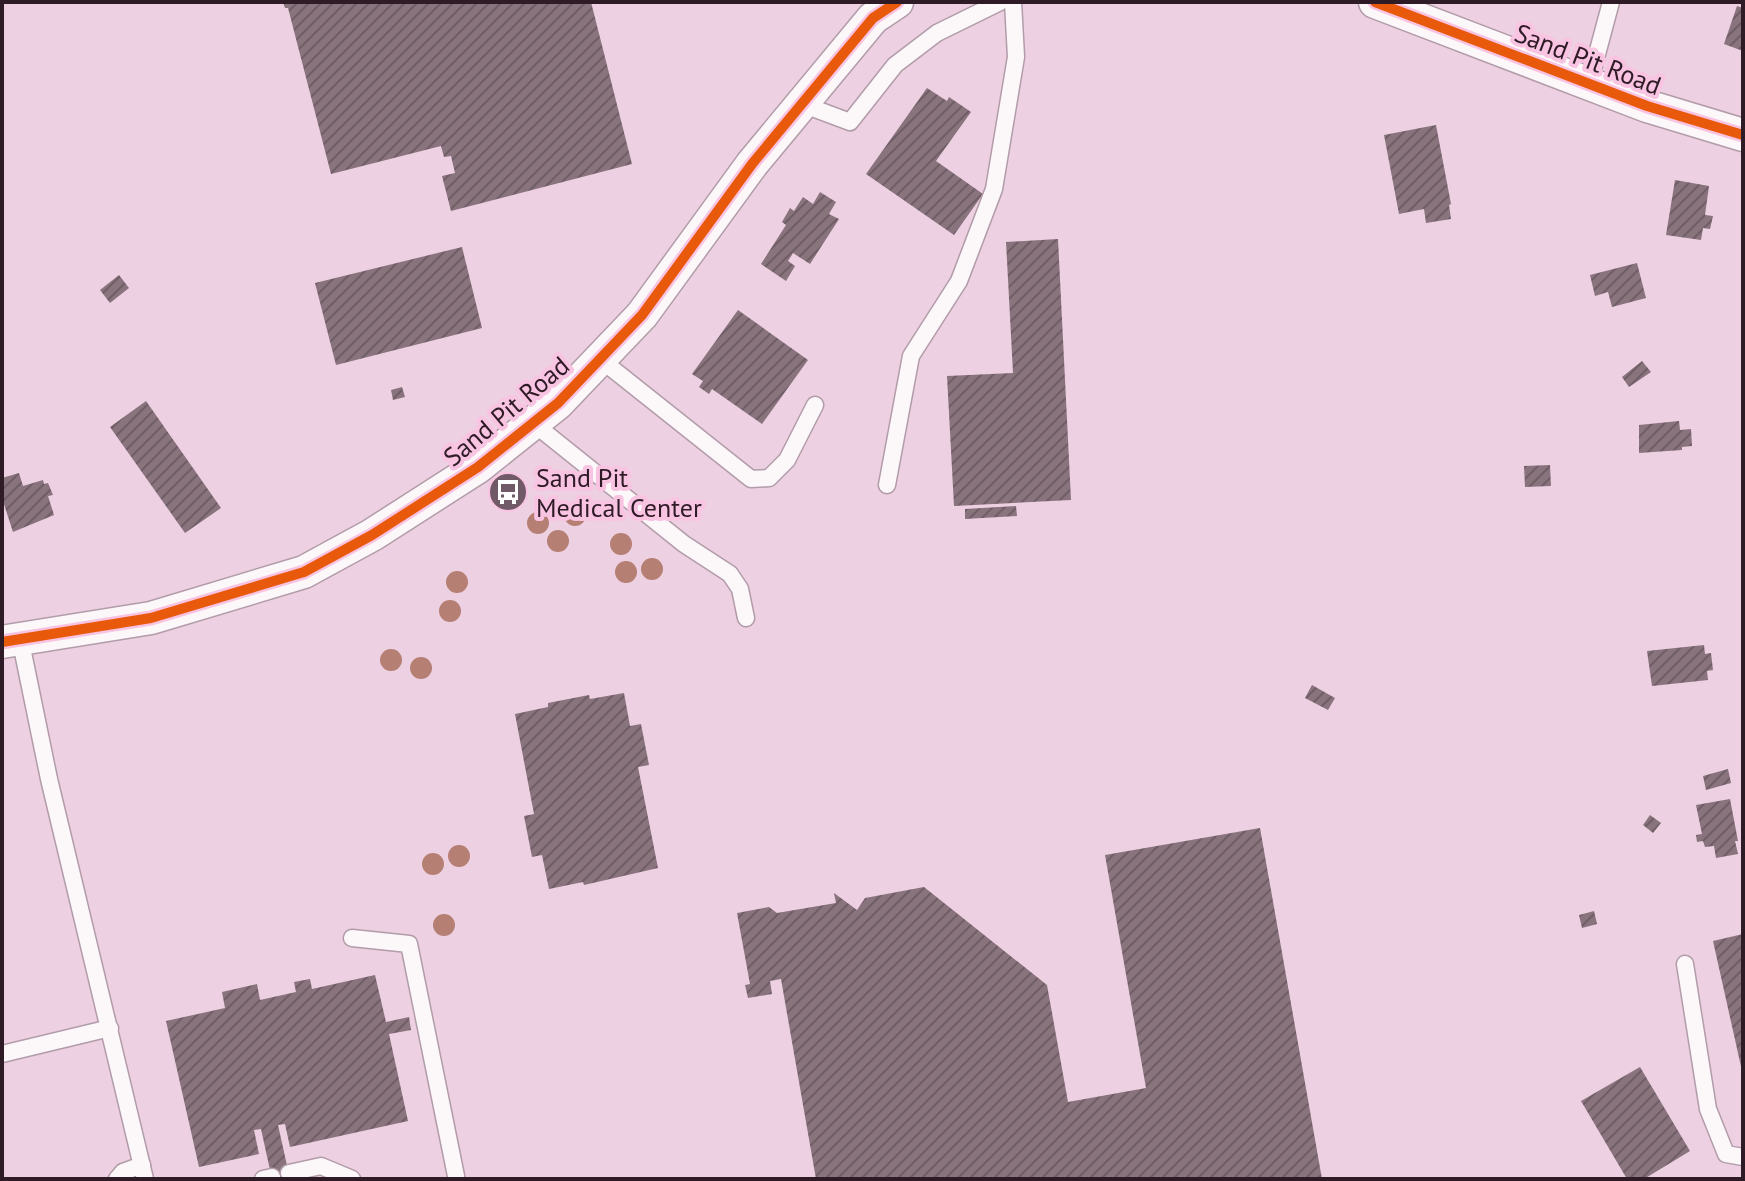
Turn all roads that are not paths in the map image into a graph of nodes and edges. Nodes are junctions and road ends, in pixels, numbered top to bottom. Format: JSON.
{"nodes":[{"id":1,"x":897,"y":2,"type":"edge"},
{"id":2,"x":1000,"y":2,"type":"edge"},
{"id":3,"x":1013,"y":2,"type":"edge"},
{"id":4,"x":1375,"y":2,"type":"edge"},
{"id":5,"x":1611,"y":2,"type":"edge"},
{"id":6,"x":1589,"y":84,"type":"junction"},
{"id":7,"x":802,"y":104,"type":"junction"},
{"id":8,"x":1743,"y":135,"type":"edge"},
{"id":9,"x":600,"y":359,"type":"junction"},
{"id":10,"x":815,"y":405,"type":"dead end"},
{"id":11,"x":533,"y":423,"type":"junction"},
{"id":12,"x":887,"y":485,"type":"dead end"},
{"id":13,"x":746,"y":618,"type":"dead end"},
{"id":14,"x":11,"y":640,"type":"edge"},
{"id":15,"x":352,"y":938,"type":"dead end"},
{"id":16,"x":1685,"y":964,"type":"dead end"},
{"id":17,"x":110,"y":1028,"type":"junction"},
{"id":18,"x":2,"y":1054,"type":"edge"},
{"id":19,"x":1743,"y":1157,"type":"edge"},
{"id":20,"x":144,"y":1172,"type":"edge"},
{"id":21,"x":289,"y":1173,"type":"dead end"},
{"id":22,"x":452,"y":1178,"type":"edge"},
{"id":23,"x":117,"y":1179,"type":"edge"},
{"id":24,"x":352,"y":1179,"type":"edge"}],
"edges":[{"from":1,"to":7,"type":"street","name":"Sand Pit Road"},
{"from":2,"to":7,"type":"lane"},
{"from":3,"to":12,"type":"lane"},
{"from":4,"to":6,"type":"street","name":"Sand Pit Road"},
{"from":5,"to":6,"type":"lane"},
{"from":6,"to":8,"type":"street","name":"Sand Pit Road"},
{"from":7,"to":9,"type":"street","name":"Sand Pit Road"},
{"from":9,"to":10,"type":"lane"},
{"from":9,"to":11,"type":"street","name":"Sand Pit Road"},
{"from":11,"to":13,"type":"lane"},
{"from":11,"to":14,"type":"street","name":"Sand Pit Road"},
{"from":14,"to":17,"type":"lane"},
{"from":15,"to":22,"type":"lane"},
{"from":16,"to":19,"type":"lane"},
{"from":17,"to":18,"type":"lane"},
{"from":17,"to":20,"type":"lane"},
{"from":20,"to":23,"type":"lane"},
{"from":21,"to":24,"type":"lane"}]}
